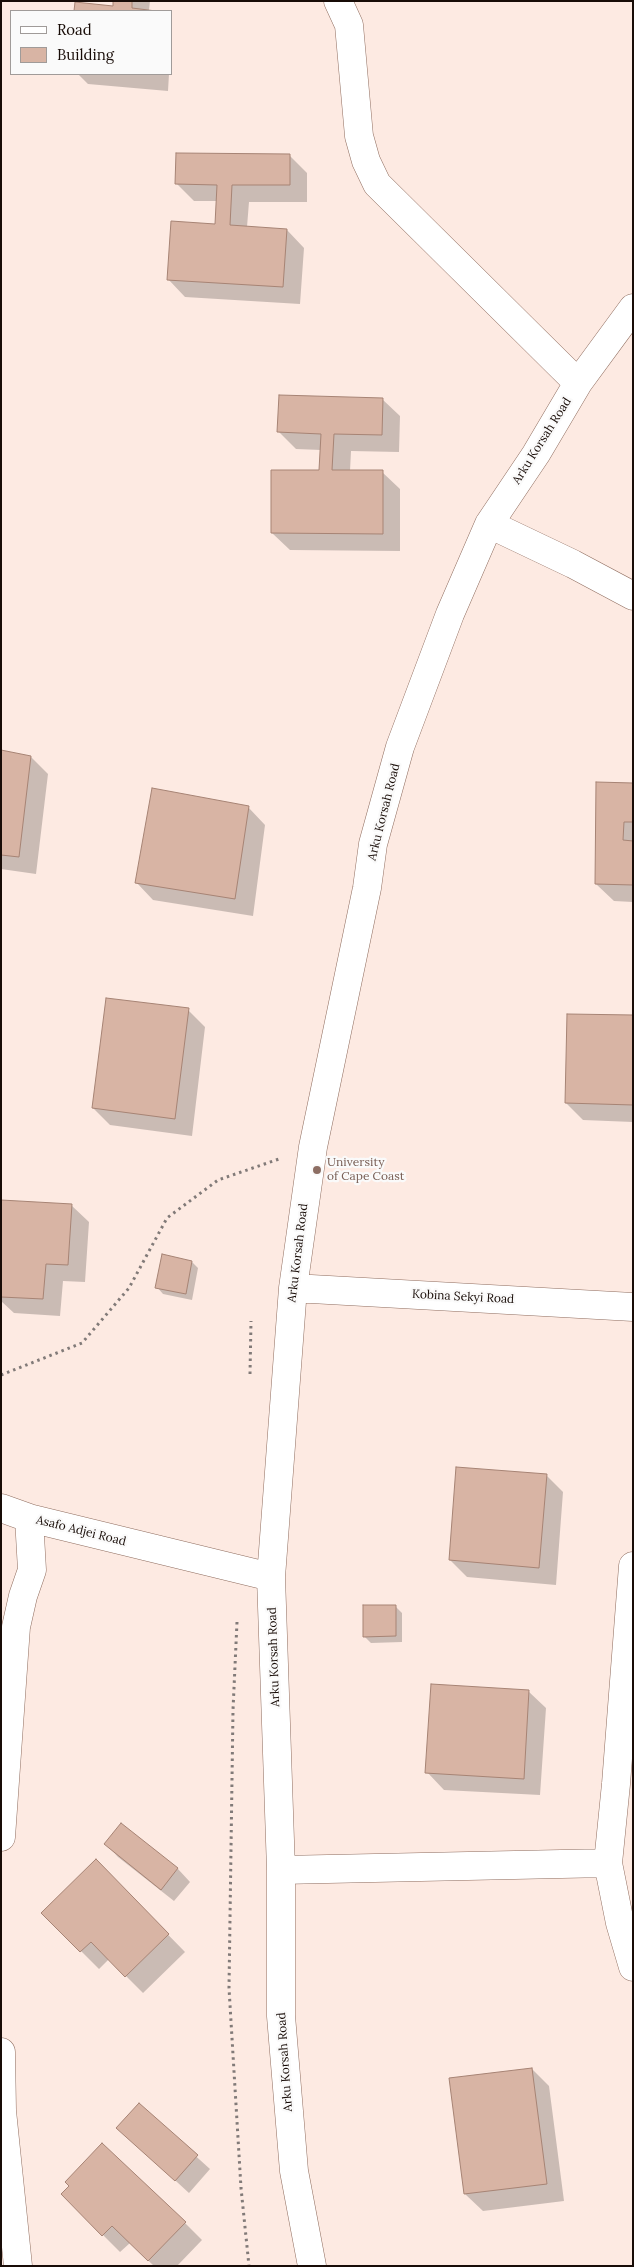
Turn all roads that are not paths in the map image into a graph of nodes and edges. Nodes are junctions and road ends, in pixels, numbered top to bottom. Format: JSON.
{"nodes":[{"id":1,"x":338,"y":1,"type":"edge"},
{"id":2,"x":633,"y":308,"type":"edge"},
{"id":3,"x":578,"y":383,"type":"junction"},
{"id":4,"x":489,"y":524,"type":"junction"},
{"id":5,"x":633,"y":596,"type":"edge"},
{"id":6,"x":293,"y":1288,"type":"junction"},
{"id":7,"x":633,"y":1307,"type":"edge"},
{"id":8,"x":1,"y":1508,"type":"edge"},
{"id":9,"x":29,"y":1518,"type":"junction"},
{"id":10,"x":633,"y":1566,"type":"edge"},
{"id":11,"x":271,"y":1578,"type":"junction"},
{"id":12,"x":1,"y":1837,"type":"edge"},
{"id":13,"x":608,"y":1863,"type":"junction"},
{"id":14,"x":281,"y":1870,"type":"junction"},
{"id":15,"x":633,"y":1967,"type":"edge"},
{"id":16,"x":1,"y":2052,"type":"edge"},
{"id":17,"x":18,"y":2266,"type":"edge"},
{"id":18,"x":312,"y":2266,"type":"edge"}],
"edges":[{"from":1,"to":3,"type":"street"},
{"from":2,"to":3,"type":"street","name":"Arku Korsah Road"},
{"from":3,"to":4,"type":"street","name":"Arku Korsah Road"},
{"from":4,"to":5,"type":"street"},
{"from":4,"to":6,"type":"street","name":"Arku Korsah Road"},
{"from":6,"to":7,"type":"street","name":"Kobina Sekyi Road"},
{"from":6,"to":11,"type":"street","name":"Arku Korsah Road"},
{"from":8,"to":9,"type":"street"},
{"from":9,"to":11,"type":"street","name":"Asafo Adjei Road"},
{"from":9,"to":12,"type":"street","name":"Asafo Adjei Road"},
{"from":10,"to":13,"type":"street"},
{"from":11,"to":14,"type":"street","name":"Arku Korsah Road"},
{"from":13,"to":14,"type":"street"},
{"from":13,"to":15,"type":"street"},
{"from":14,"to":18,"type":"street","name":"Arku Korsah Road"},
{"from":16,"to":17,"type":"street"}]}
